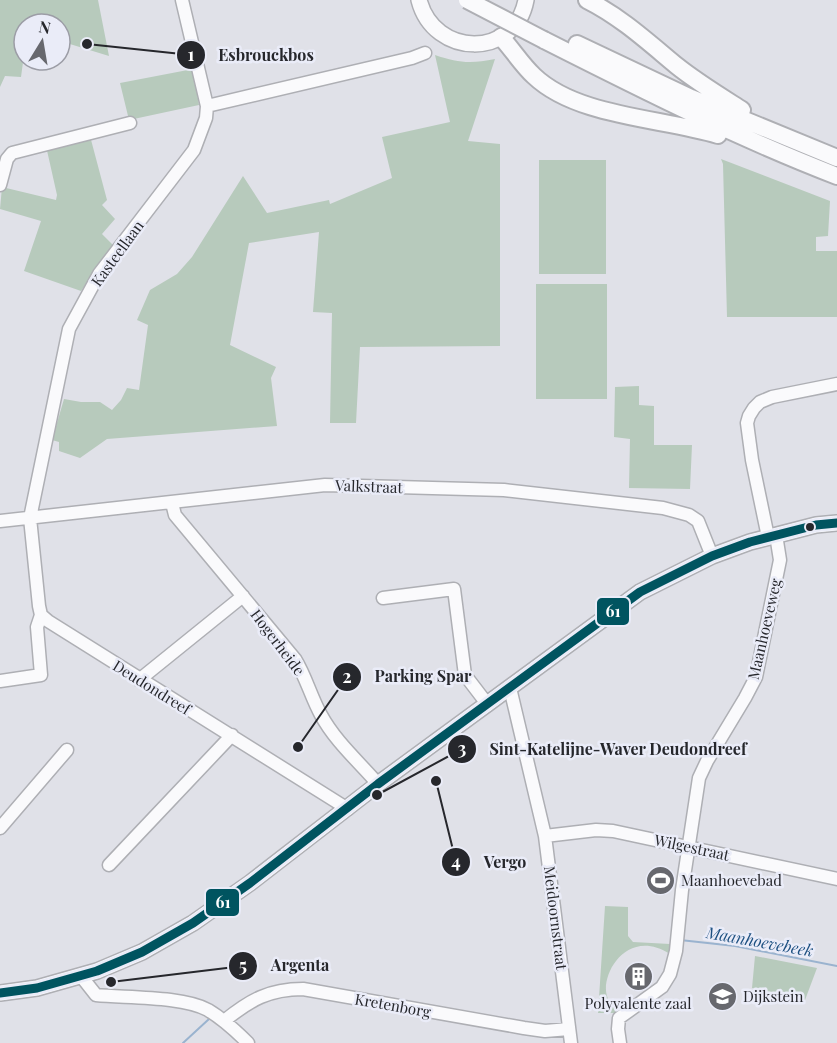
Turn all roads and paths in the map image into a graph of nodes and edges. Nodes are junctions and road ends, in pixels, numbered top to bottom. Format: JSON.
{"nodes":[{"id":1,"x":182,"y":0,"type":"edge"},
{"id":2,"x":420,"y":0,"type":"edge"},
{"id":3,"x":467,"y":0,"type":"edge"},
{"id":4,"x":490,"y":0,"type":"edge"},
{"id":5,"x":526,"y":0,"type":"edge"},
{"id":6,"x":587,"y":0,"type":"edge"},
{"id":7,"x":547,"y":35,"type":"junction"},
{"id":8,"x":501,"y":37,"type":"junction"},
{"id":9,"x":425,"y":53,"type":"dead end"},
{"id":10,"x":207,"y":106,"type":"junction"},
{"id":11,"x":130,"y":123,"type":"dead end"},
{"id":12,"x":776,"y":134,"type":"junction"},
{"id":13,"x":757,"y":143,"type":"junction"},
{"id":14,"x":837,"y":158,"type":"edge"},
{"id":15,"x":837,"y":176,"type":"edge"},
{"id":16,"x":0,"y":185,"type":"edge"},
{"id":17,"x":837,"y":384,"type":"edge"},
{"id":18,"x":172,"y":503,"type":"junction"},
{"id":19,"x":30,"y":518,"type":"junction"},
{"id":20,"x":0,"y":521,"type":"edge"},
{"id":21,"x":837,"y":523,"type":"edge"},
{"id":22,"x":772,"y":536,"type":"junction"},
{"id":23,"x":712,"y":556,"type":"junction"},
{"id":24,"x":243,"y":596,"type":"junction"},
{"id":25,"x":382,"y":598,"type":"dead end"},
{"id":26,"x":41,"y":615,"type":"junction"},
{"id":27,"x":139,"y":680,"type":"junction"},
{"id":28,"x":0,"y":681,"type":"edge"},
{"id":29,"x":510,"y":688,"type":"junction"},
{"id":30,"x":488,"y":705,"type":"junction"},
{"id":31,"x":232,"y":735,"type":"junction"},
{"id":32,"x":67,"y":750,"type":"dead end"},
{"id":33,"x":378,"y":784,"type":"junction"},
{"id":34,"x":348,"y":808,"type":"junction"},
{"id":35,"x":0,"y":828,"type":"edge"},
{"id":36,"x":545,"y":836,"type":"junction"},
{"id":37,"x":690,"y":846,"type":"junction"},
{"id":38,"x":109,"y":865,"type":"dead end"},
{"id":39,"x":837,"y":879,"type":"edge"},
{"id":40,"x":97,"y":971,"type":"junction"},
{"id":41,"x":81,"y":976,"type":"junction"},
{"id":42,"x":0,"y":993,"type":"edge"},
{"id":43,"x":104,"y":996,"type":"junction"},
{"id":44,"x":224,"y":1021,"type":"junction"},
{"id":45,"x":569,"y":1029,"type":"junction"},
{"id":46,"x":248,"y":1043,"type":"edge"},
{"id":47,"x":571,"y":1043,"type":"edge"},
{"id":48,"x":620,"y":1043,"type":"edge"}],
"edges":[{"from":1,"to":10,"type":"street","name":"Kasteellaan"},
{"from":2,"to":8,"type":"main road"},
{"from":3,"to":7,"type":"highway","bridge":true},
{"from":4,"to":7,"type":"highway"},
{"from":5,"to":8,"type":"main road"},
{"from":6,"to":12,"type":"highway"},
{"from":7,"to":12,"type":"highway"},
{"from":7,"to":13,"type":"highway"},
{"from":8,"to":13,"type":"highway"},
{"from":9,"to":10,"type":"street"},
{"from":10,"to":19,"type":"street","name":"Kasteellaan"},
{"from":11,"to":16,"type":"street"},
{"from":12,"to":14,"type":"highway"},
{"from":13,"to":15,"type":"highway"},
{"from":17,"to":22,"type":"street","name":"Maanhoeveweg"},
{"from":18,"to":19,"type":"street","name":"Valkstraat"},
{"from":18,"to":23,"type":"street","name":"Valkstraat"},
{"from":18,"to":24,"type":"street","name":"Hogerheide"},
{"from":19,"to":20,"type":"street","name":"Valkstraat"},
{"from":19,"to":26,"type":"street"},
{"from":21,"to":22,"type":"main road"},
{"from":22,"to":23,"type":"main road"},
{"from":22,"to":37,"type":"street","name":"Maanhoeveweg"},
{"from":23,"to":29,"type":"main road"},
{"from":24,"to":27,"type":"street"},
{"from":24,"to":33,"type":"street","name":"Hogerheide"},
{"from":25,"to":30,"type":"street"},
{"from":26,"to":27,"type":"street","name":"Deudondreef"},
{"from":26,"to":28,"type":"street"},
{"from":27,"to":31,"type":"street","name":"Deudondreef"},
{"from":29,"to":30,"type":"main road"},
{"from":29,"to":36,"type":"street","name":"Meidoornstraat"},
{"from":30,"to":33,"type":"main road"},
{"from":31,"to":34,"type":"street","name":"Deudondreef"},
{"from":31,"to":38,"type":"street"},
{"from":32,"to":35,"type":"street"},
{"from":33,"to":34,"type":"main road"},
{"from":34,"to":40,"type":"main road"},
{"from":36,"to":37,"type":"street","name":"Wilgestraat"},
{"from":36,"to":45,"type":"street","name":"Meidoornstraat"},
{"from":37,"to":39,"type":"street","name":"Wilgestraat"},
{"from":37,"to":48,"type":"street","name":"Maanhoeveweg"},
{"from":40,"to":41,"type":"main road"},
{"from":40,"to":43,"type":"street"},
{"from":41,"to":42,"type":"main road"},
{"from":41,"to":43,"type":"street"},
{"from":43,"to":44,"type":"street"},
{"from":44,"to":45,"type":"street","name":"Kretenborg"},
{"from":44,"to":46,"type":"street"},
{"from":45,"to":47,"type":"street","name":"Meidoornstraat"}]}
